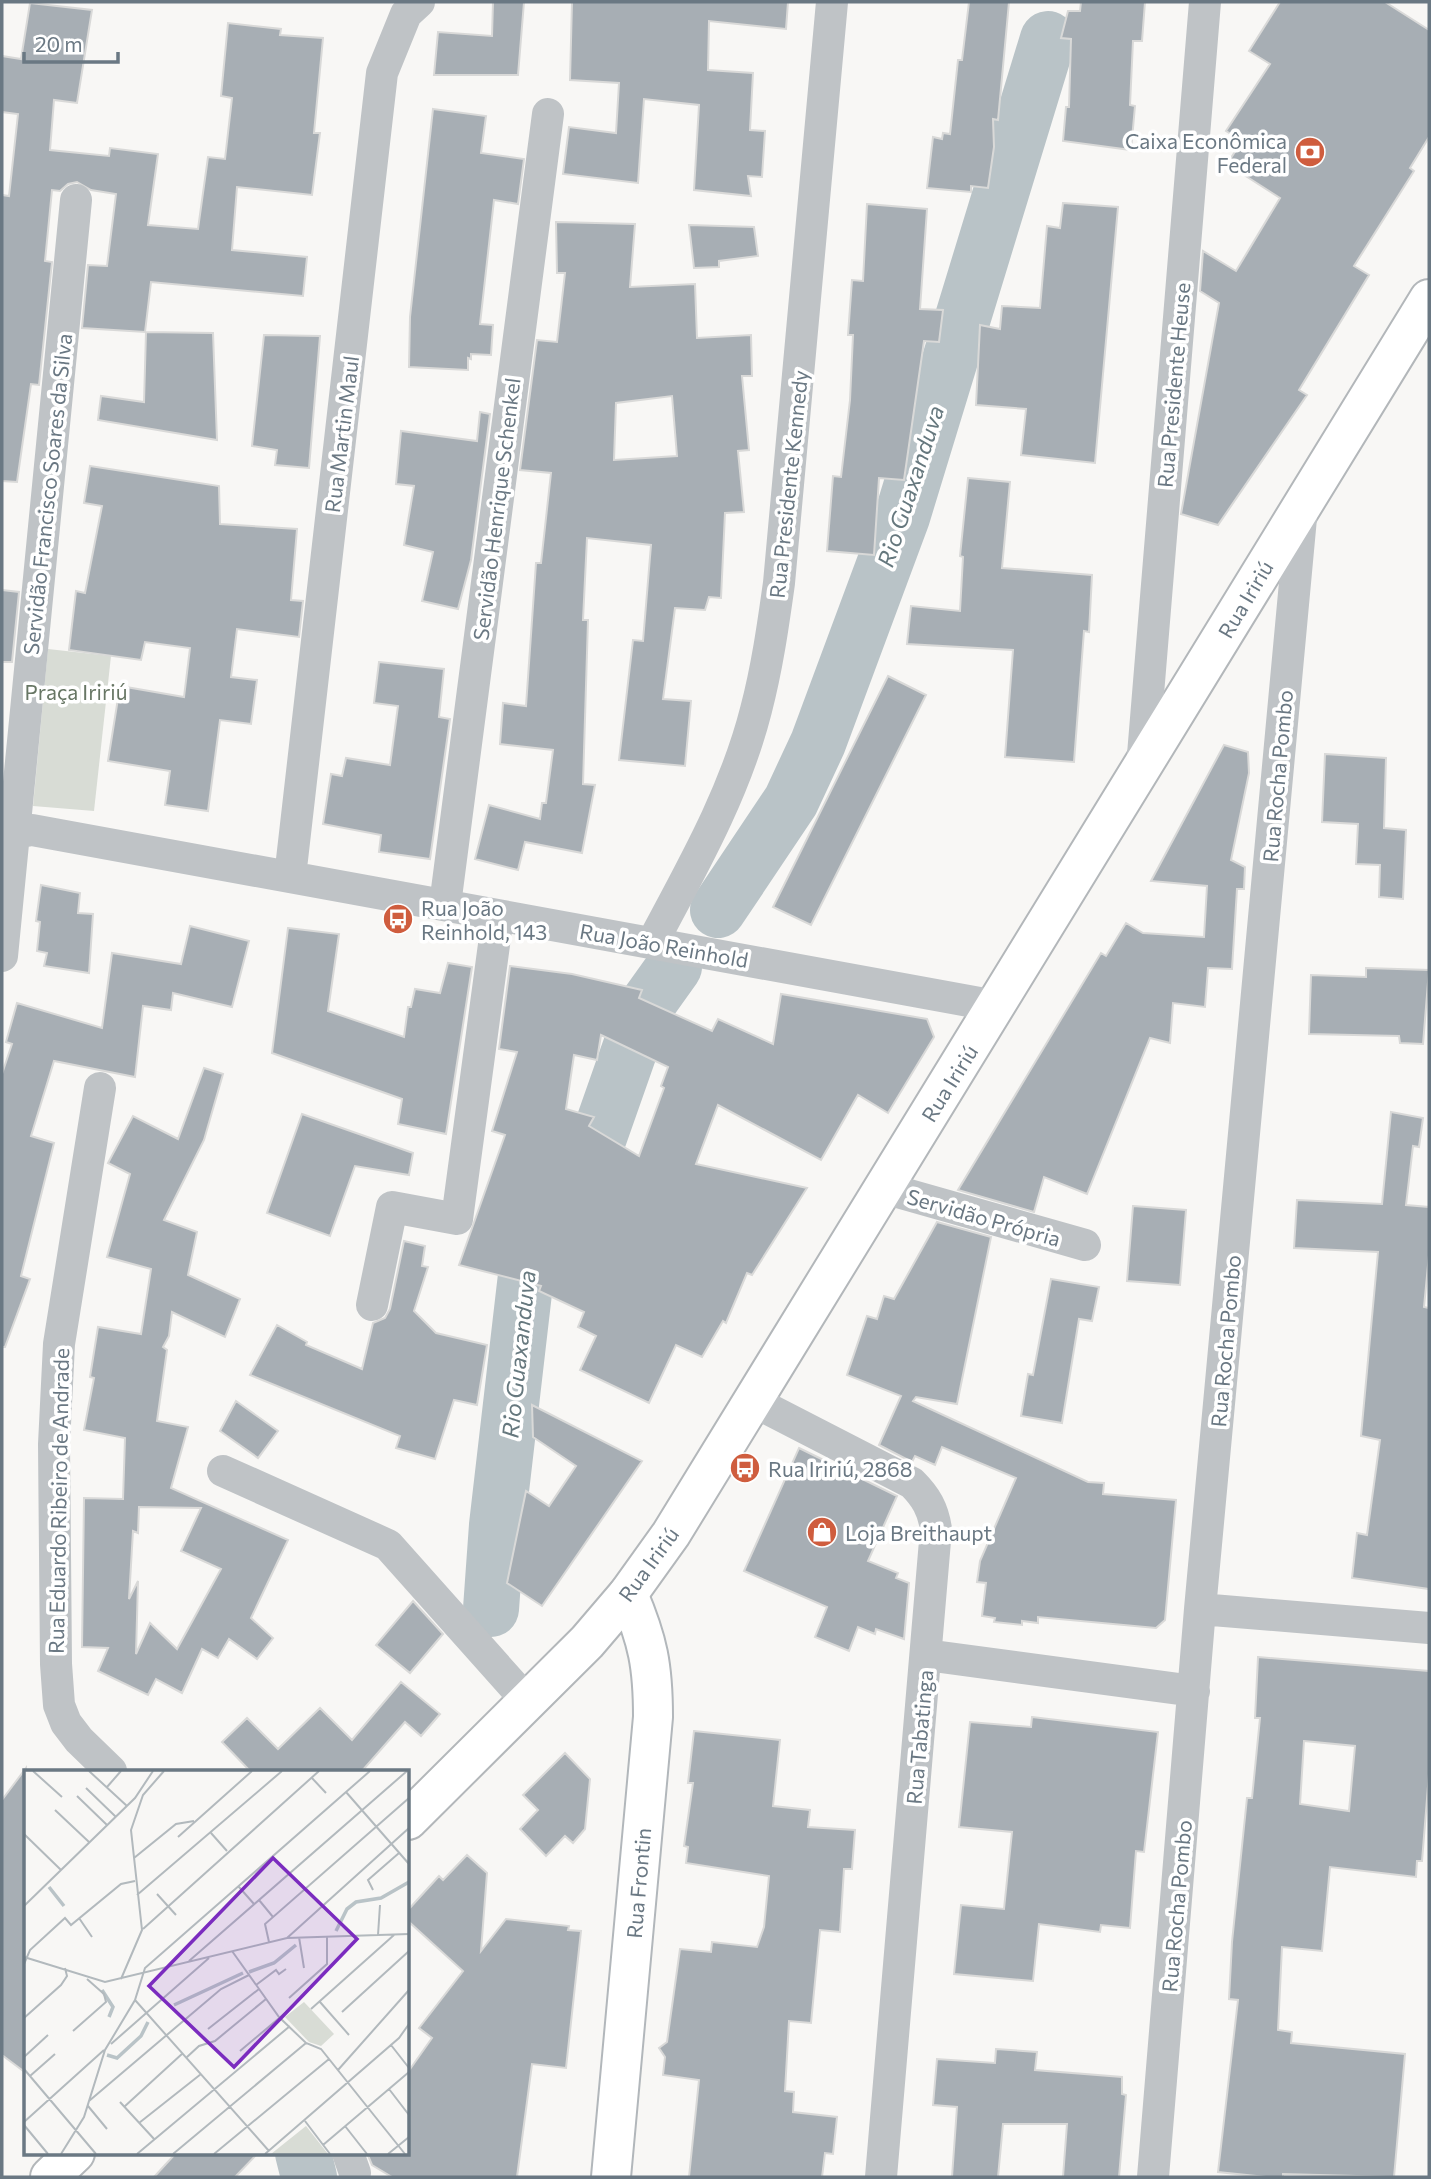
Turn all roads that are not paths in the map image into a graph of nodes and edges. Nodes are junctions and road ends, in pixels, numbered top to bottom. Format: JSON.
{"nodes":[{"id":1,"x":419,"y":2,"type":"edge"},
{"id":2,"x":832,"y":2,"type":"edge"},
{"id":3,"x":1205,"y":2,"type":"edge"},
{"id":4,"x":548,"y":114,"type":"dead end"},
{"id":5,"x":76,"y":200,"type":"dead end"},
{"id":6,"x":1429,"y":299,"type":"edge"},
{"id":7,"x":1303,"y":505,"type":"junction"},
{"id":8,"x":1142,"y":768,"type":"junction"},
{"id":9,"x":8,"y":833,"type":"edge"},
{"id":10,"x":290,"y":877,"type":"junction"},
{"id":11,"x":445,"y":905,"type":"junction"},
{"id":12,"x":498,"y":915,"type":"junction"},
{"id":13,"x":679,"y":948,"type":"junction"},
{"id":14,"x":2,"y":956,"type":"edge"},
{"id":15,"x":996,"y":1006,"type":"junction"},
{"id":16,"x":100,"y":1088,"type":"dead end"},
{"id":17,"x":884,"y":1188,"type":"junction"},
{"id":18,"x":1085,"y":1245,"type":"dead end"},
{"id":19,"x":372,"y":1305,"type":"dead end"},
{"id":20,"x":753,"y":1401,"type":"junction"},
{"id":21,"x":223,"y":1471,"type":"dead end"},
{"id":22,"x":628,"y":1594,"type":"junction"},
{"id":23,"x":1200,"y":1609,"type":"junction"},
{"id":24,"x":1429,"y":1628,"type":"edge"},
{"id":25,"x":926,"y":1655,"type":"junction"},
{"id":26,"x":1194,"y":1691,"type":"junction"},
{"id":27,"x":527,"y":1701,"type":"junction"},
{"id":28,"x":110,"y":1770,"type":"edge"},
{"id":29,"x":410,"y":1818,"type":"edge"},
{"id":30,"x":74,"y":2154,"type":"edge"},
{"id":31,"x":50,"y":2177,"type":"edge"},
{"id":32,"x":611,"y":2177,"type":"edge"},
{"id":33,"x":881,"y":2177,"type":"edge"},
{"id":34,"x":1153,"y":2177,"type":"edge"}],
"edges":[{"from":1,"to":10,"type":"street","name":"Rua Martin Maul"},
{"from":2,"to":13,"type":"street","name":"Rua Presidente Kennedy"},
{"from":3,"to":8,"type":"street","name":"Rua Presidente Heuse"},
{"from":4,"to":11,"type":"street","name":"Servidão Henrique Schenkel"},
{"from":5,"to":9,"type":"street","name":"Servidão Francisco Soares da Silva"},
{"from":6,"to":7,"type":"main road","name":"Rua Iririú"},
{"from":7,"to":8,"type":"main road","name":"Rua Iririú"},
{"from":7,"to":23,"type":"street","name":"Rua Rocha Pombo"},
{"from":8,"to":15,"type":"main road","name":"Rua Iririú"},
{"from":9,"to":10,"type":"street","name":"Rua João Reinhold"},
{"from":9,"to":14,"type":"street","name":"Servidão Francisco Soares da Silva"},
{"from":10,"to":11,"type":"street","name":"Rua João Reinhold"},
{"from":11,"to":12,"type":"street","name":"Rua João Reinhold"},
{"from":12,"to":13,"type":"street","name":"Rua João Reinhold"},
{"from":12,"to":19,"type":"street"},
{"from":13,"to":15,"type":"street","name":"Rua João Reinhold"},
{"from":15,"to":17,"type":"main road","name":"Rua Iririú"},
{"from":16,"to":28,"type":"street","name":"Rua Eduardo Ribeiro de Andrade"},
{"from":17,"to":18,"type":"street","name":"Servidão Própria"},
{"from":17,"to":20,"type":"main road","name":"Rua Iririú"},
{"from":20,"to":22,"type":"main road","name":"Rua Iririú"},
{"from":20,"to":25,"type":"street","name":"Rua Tabatinga"},
{"from":21,"to":27,"type":"street"},
{"from":22,"to":27,"type":"main road","name":"Rua Iririú"},
{"from":22,"to":32,"type":"main road","name":"Rua Frontin"},
{"from":23,"to":24,"type":"street"},
{"from":23,"to":26,"type":"street","name":"Rua Rocha Pombo"},
{"from":25,"to":26,"type":"street"},
{"from":25,"to":33,"type":"street","name":"Rua Tabatinga"},
{"from":26,"to":34,"type":"street","name":"Rua Rocha Pombo"},
{"from":27,"to":29,"type":"main road","name":"Rua Iririú"},
{"from":30,"to":31,"type":"main road"}]}
